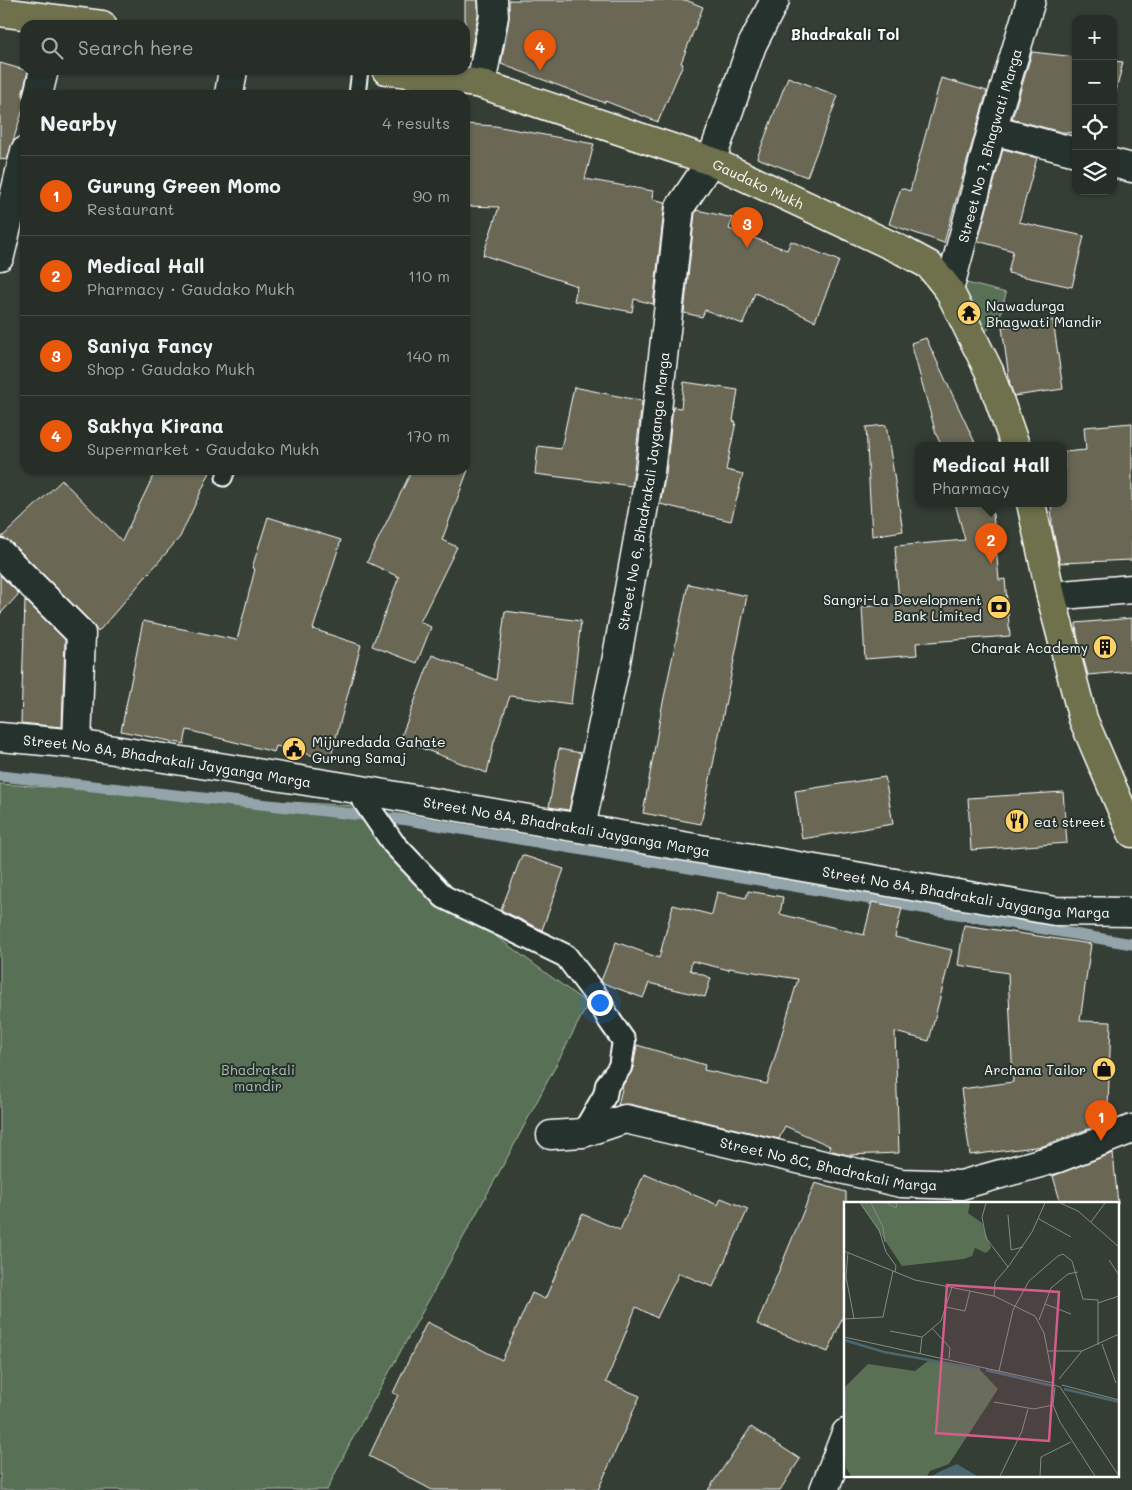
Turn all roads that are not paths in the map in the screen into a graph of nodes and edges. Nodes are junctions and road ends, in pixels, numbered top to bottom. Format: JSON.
{"nodes":[{"id":1,"x":493,"y":0,"type":"edge"},
{"id":2,"x":775,"y":0,"type":"edge"},
{"id":3,"x":1031,"y":0,"type":"edge"},
{"id":4,"x":0,"y":12,"type":"edge"},
{"id":5,"x":49,"y":20,"type":"edge"},
{"id":6,"x":43,"y":75,"type":"edge"},
{"id":7,"x":232,"y":75,"type":"edge"},
{"id":8,"x":359,"y":75,"type":"edge"},
{"id":9,"x":420,"y":75,"type":"edge"},
{"id":10,"x":481,"y":84,"type":"junction"},
{"id":11,"x":39,"y":90,"type":"edge"},
{"id":12,"x":230,"y":90,"type":"edge"},
{"id":13,"x":357,"y":90,"type":"edge"},
{"id":14,"x":992,"y":130,"type":"junction"},
{"id":15,"x":1072,"y":151,"type":"edge"},
{"id":16,"x":711,"y":161,"type":"junction"},
{"id":17,"x":1117,"y":164,"type":"edge"},
{"id":18,"x":1132,"y":168,"type":"edge"},
{"id":19,"x":20,"y":197,"type":"edge"},
{"id":20,"x":17,"y":224,"type":"edge"},
{"id":21,"x":0,"y":256,"type":"edge"},
{"id":22,"x":949,"y":290,"type":"junction"},
{"id":23,"x":1014,"y":442,"type":"edge"},
{"id":24,"x":1032,"y":507,"type":"edge"},
{"id":25,"x":0,"y":553,"type":"edge"},
{"id":26,"x":1132,"y":589,"type":"edge"},
{"id":27,"x":1052,"y":596,"type":"junction"},
{"id":28,"x":0,"y":737,"type":"edge"},
{"id":29,"x":77,"y":744,"type":"junction"},
{"id":30,"x":356,"y":788,"type":"junction"},
{"id":31,"x":581,"y":827,"type":"junction"},
{"id":32,"x":1132,"y":833,"type":"edge"},
{"id":33,"x":1132,"y":912,"type":"edge"},
{"id":34,"x":1132,"y":1130,"type":"edge"},
{"id":35,"x":583,"y":1133,"type":"junction"},
{"id":36,"x":551,"y":1135,"type":"dead end"},
{"id":37,"x":899,"y":1194,"type":"edge"},
{"id":38,"x":844,"y":1438,"type":"edge"},
{"id":39,"x":824,"y":1490,"type":"edge"}],
"edges":[{"from":1,"to":10,"type":"street"},
{"from":2,"to":16,"type":"street","name":"Street No 6, Bhadrakali Jayganga Marga"},
{"from":3,"to":14,"type":"street","name":"Street No 7, Bhagwati Marga"},
{"from":4,"to":5,"type":"main road"},
{"from":6,"to":11,"type":"street"},
{"from":7,"to":12,"type":"street"},
{"from":8,"to":13,"type":"lane"},
{"from":9,"to":10,"type":"main road","name":"Gaudako Mukh"},
{"from":10,"to":16,"type":"main road","name":"Gaudako Mukh"},
{"from":14,"to":15,"type":"street"},
{"from":14,"to":22,"type":"street","name":"Street No 7, Bhagwati Marga"},
{"from":16,"to":22,"type":"main road","name":"Gaudako Mukh"},
{"from":16,"to":31,"type":"street","name":"Street No 6, Bhadrakali Jayganga Marga"},
{"from":17,"to":18,"type":"street"},
{"from":19,"to":20,"type":"street"},
{"from":20,"to":21,"type":"street"},
{"from":22,"to":23,"type":"main road","name":"Gaudako Mukh"},
{"from":24,"to":27,"type":"main road"},
{"from":25,"to":29,"type":"street"},
{"from":26,"to":27,"type":"street"},
{"from":27,"to":32,"type":"main road"},
{"from":28,"to":29,"type":"street","name":"Street No 8A, Bhadrakali Jayganga Marga"},
{"from":29,"to":30,"type":"street","name":"Street No 8A, Bhadrakali Jayganga Marga"},
{"from":30,"to":31,"type":"street","name":"Street No 8A, Bhadrakali Jayganga Marga"},
{"from":30,"to":35,"type":"street"},
{"from":31,"to":33,"type":"street","name":"Street No 8A, Bhadrakali Jayganga Marga"},
{"from":34,"to":37,"type":"street","name":"Street No 8C, Bhadrakali Marga"},
{"from":35,"to":36,"type":"street","name":"Street No 8C, Bhadrakali Marga"},
{"from":35,"to":37,"type":"street","name":"Street No 8C, Bhadrakali Marga"},
{"from":38,"to":39,"type":"street"}]}
